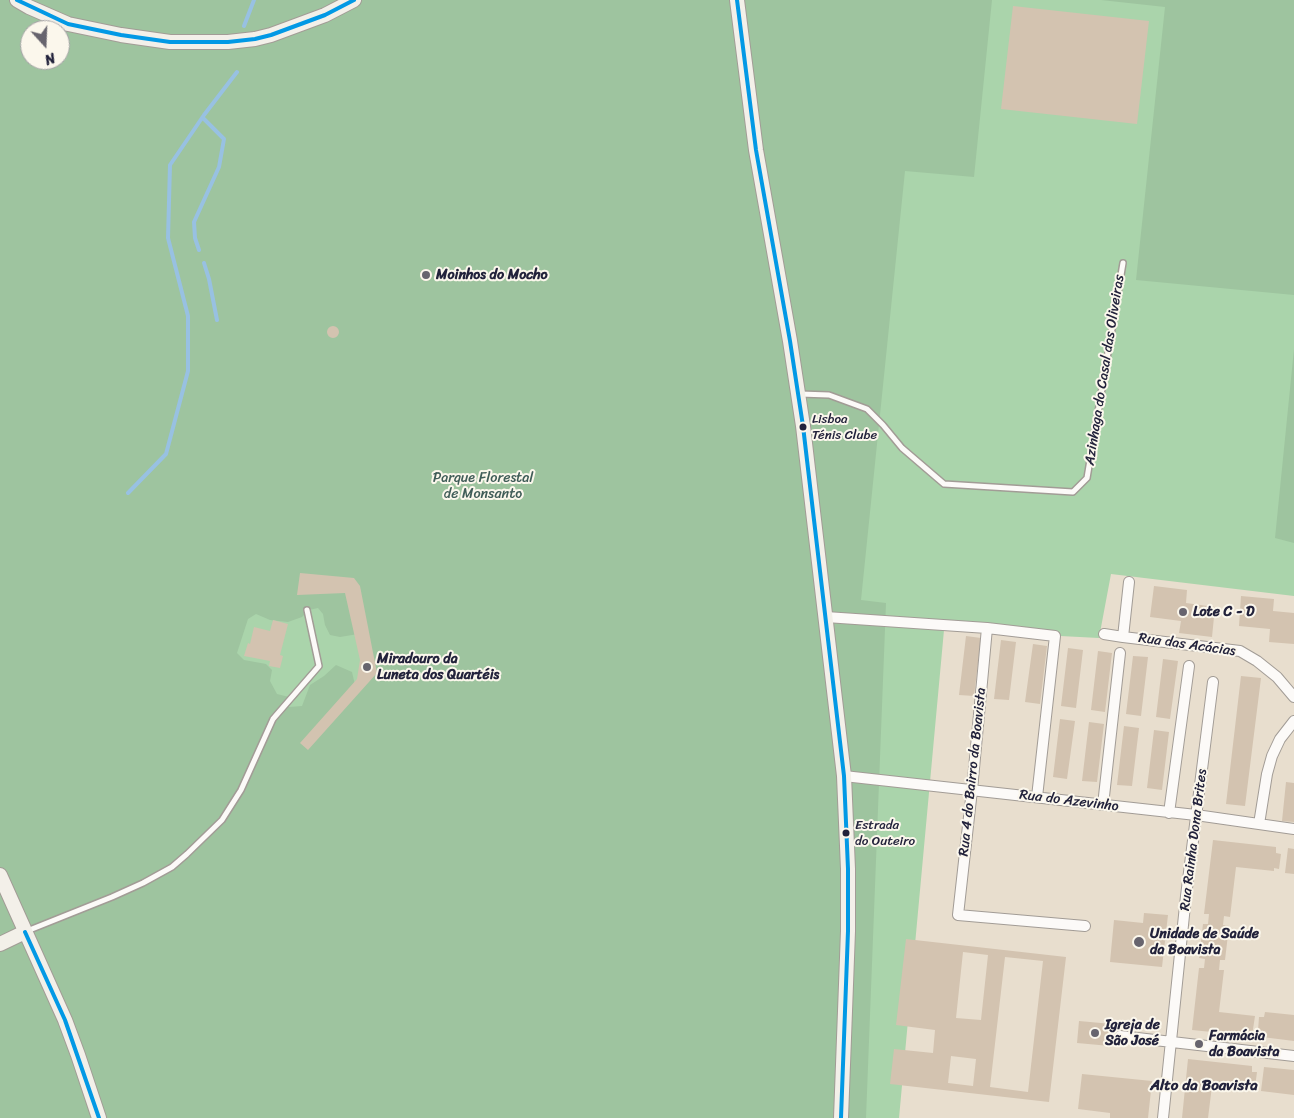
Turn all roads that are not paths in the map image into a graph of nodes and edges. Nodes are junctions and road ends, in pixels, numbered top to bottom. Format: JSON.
{"nodes":[{"id":1,"x":17,"y":0,"type":"edge"},
{"id":2,"x":354,"y":0,"type":"edge"},
{"id":3,"x":738,"y":0,"type":"edge"},
{"id":4,"x":1122,"y":263,"type":"dead end"},
{"id":5,"x":798,"y":394,"type":"junction"},
{"id":6,"x":1129,"y":582,"type":"dead end"},
{"id":7,"x":307,"y":610,"type":"dead end"},
{"id":8,"x":826,"y":617,"type":"junction"},
{"id":9,"x":987,"y":628,"type":"junction"},
{"id":10,"x":1104,"y":634,"type":"dead end"},
{"id":11,"x":1123,"y":636,"type":"junction"},
{"id":12,"x":1120,"y":653,"type":"dead end"},
{"id":13,"x":1189,"y":666,"type":"dead end"},
{"id":14,"x":1213,"y":682,"type":"dead end"},
{"id":15,"x":1294,"y":697,"type":"edge"},
{"id":16,"x":1294,"y":721,"type":"edge"},
{"id":17,"x":844,"y":776,"type":"junction"},
{"id":18,"x":972,"y":790,"type":"junction"},
{"id":19,"x":1037,"y":797,"type":"junction"},
{"id":20,"x":1103,"y":804,"type":"junction"},
{"id":21,"x":1169,"y":813,"type":"junction"},
{"id":22,"x":1196,"y":815,"type":"junction"},
{"id":23,"x":1259,"y":824,"type":"junction"},
{"id":24,"x":1294,"y":829,"type":"edge"},
{"id":25,"x":0,"y":875,"type":"edge"},
{"id":26,"x":1085,"y":926,"type":"dead end"},
{"id":27,"x":25,"y":932,"type":"junction"},
{"id":28,"x":0,"y":944,"type":"edge"},
{"id":29,"x":1120,"y":1036,"type":"dead end"},
{"id":30,"x":1172,"y":1042,"type":"junction"},
{"id":31,"x":1294,"y":1056,"type":"edge"},
{"id":32,"x":98,"y":1118,"type":"edge"},
{"id":33,"x":841,"y":1118,"type":"edge"},
{"id":34,"x":1162,"y":1118,"type":"edge"}],
"edges":[{"from":1,"to":2,"type":"street"},
{"from":3,"to":5,"type":"street"},
{"from":4,"to":5,"type":"lane","name":"Azinhaga do Casal das Oliveiras"},
{"from":5,"to":8,"type":"street"},
{"from":6,"to":11,"type":"street","name":"Rua das Acácias"},
{"from":7,"to":27,"type":"lane"},
{"from":8,"to":9,"type":"street"},
{"from":8,"to":17,"type":"street"},
{"from":9,"to":18,"type":"street","name":"Rua 4 do Bairro da Boavista"},
{"from":9,"to":19,"type":"street"},
{"from":10,"to":11,"type":"street","name":"Rua das Acácias"},
{"from":11,"to":15,"type":"street","name":"Rua das Acácias"},
{"from":12,"to":20,"type":"street"},
{"from":13,"to":21,"type":"street"},
{"from":14,"to":22,"type":"street","name":"Rua Rainha Dona Brites"},
{"from":16,"to":23,"type":"street"},
{"from":17,"to":18,"type":"street","name":"Rua do Azevinho"},
{"from":17,"to":33,"type":"street"},
{"from":18,"to":19,"type":"street","name":"Rua do Azevinho"},
{"from":18,"to":26,"type":"street","name":"Rua 4 do Bairro da Boavista"},
{"from":19,"to":20,"type":"street","name":"Rua do Azevinho"},
{"from":20,"to":21,"type":"street","name":"Rua do Azevinho"},
{"from":21,"to":22,"type":"street","name":"Rua do Azevinho"},
{"from":22,"to":23,"type":"street","name":"Rua do Azevinho"},
{"from":22,"to":30,"type":"street","name":"Rua Rainha Dona Brites"},
{"from":23,"to":24,"type":"street","name":"Rua do Azevinho"},
{"from":25,"to":27,"type":"street"},
{"from":27,"to":28,"type":"street"},
{"from":27,"to":32,"type":"street"},
{"from":29,"to":30,"type":"street"},
{"from":30,"to":31,"type":"street"},
{"from":30,"to":34,"type":"street","name":"Rua Rainha Dona Brites"}]}
